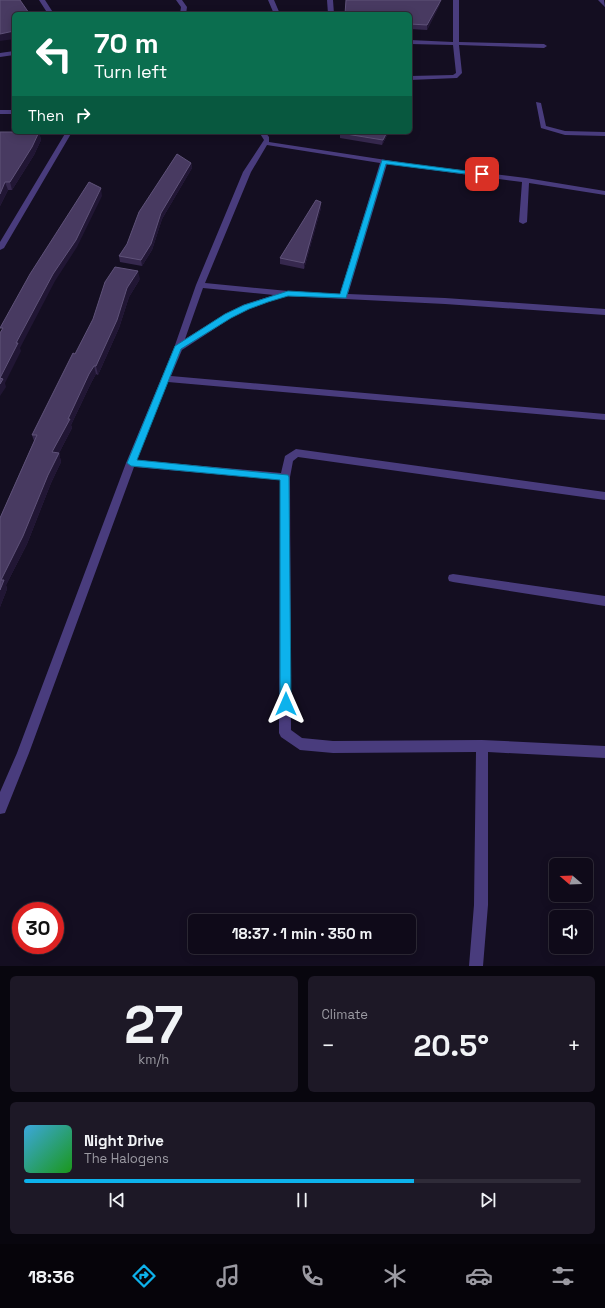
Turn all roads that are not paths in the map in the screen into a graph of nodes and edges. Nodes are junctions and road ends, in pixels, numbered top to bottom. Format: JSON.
{"nodes":[{"id":1,"x":42,"y":0,"type":"edge"},
{"id":2,"x":179,"y":0,"type":"edge"},
{"id":3,"x":272,"y":0,"type":"edge"},
{"id":4,"x":330,"y":0,"type":"edge"},
{"id":5,"x":456,"y":0,"type":"edge"},
{"id":6,"x":602,"y":0,"type":"edge"},
{"id":7,"x":605,"y":5,"type":"edge"},
{"id":8,"x":50,"y":12,"type":"edge"},
{"id":9,"x":183,"y":12,"type":"edge"},
{"id":10,"x":276,"y":12,"type":"edge"},
{"id":11,"x":331,"y":12,"type":"edge"},
{"id":12,"x":412,"y":42,"type":"edge"},
{"id":13,"x":456,"y":44,"type":"junction"},
{"id":14,"x":544,"y":46,"type":"dead end"},
{"id":15,"x":12,"y":53,"type":"edge"},
{"id":16,"x":0,"y":55,"type":"edge"},
{"id":17,"x":412,"y":78,"type":"edge"},
{"id":18,"x":538,"y":103,"type":"dead end"},
{"id":19,"x":0,"y":112,"type":"edge"},
{"id":20,"x":12,"y":112,"type":"edge"},
{"id":21,"x":68,"y":134,"type":"edge"},
{"id":22,"x":264,"y":134,"type":"edge"},
{"id":23,"x":605,"y":134,"type":"edge"},
{"id":24,"x":265,"y":143,"type":"junction"},
{"id":25,"x":384,"y":162,"type":"junction"},
{"id":26,"x":526,"y":180,"type":"junction"},
{"id":27,"x":605,"y":193,"type":"edge"},
{"id":28,"x":523,"y":222,"type":"dead end"},
{"id":29,"x":0,"y":248,"type":"edge"},
{"id":30,"x":200,"y":285,"type":"junction"},
{"id":31,"x":288,"y":294,"type":"junction"},
{"id":32,"x":343,"y":296,"type":"junction"},
{"id":33,"x":605,"y":312,"type":"edge"},
{"id":34,"x":178,"y":348,"type":"junction"},
{"id":35,"x":165,"y":379,"type":"junction"},
{"id":36,"x":605,"y":417,"type":"edge"},
{"id":37,"x":131,"y":463,"type":"junction"},
{"id":38,"x":285,"y":477,"type":"junction"},
{"id":39,"x":605,"y":496,"type":"edge"},
{"id":40,"x":453,"y":578,"type":"dead end"},
{"id":41,"x":605,"y":601,"type":"edge"},
{"id":42,"x":482,"y":746,"type":"junction"},
{"id":43,"x":605,"y":752,"type":"edge"},
{"id":44,"x":0,"y":808,"type":"edge"},
{"id":45,"x":476,"y":966,"type":"edge"}],
"edges":[{"from":1,"to":8,"type":"street"},
{"from":2,"to":9,"type":"street"},
{"from":3,"to":10,"type":"street"},
{"from":4,"to":11,"type":"street"},
{"from":5,"to":13,"type":"street"},
{"from":6,"to":7,"type":"street"},
{"from":12,"to":13,"type":"street"},
{"from":13,"to":14,"type":"street"},
{"from":13,"to":17,"type":"street"},
{"from":15,"to":16,"type":"street"},
{"from":18,"to":23,"type":"street"},
{"from":19,"to":20,"type":"street"},
{"from":21,"to":29,"type":"street"},
{"from":22,"to":24,"type":"street"},
{"from":24,"to":25,"type":"street"},
{"from":24,"to":30,"type":"street"},
{"from":25,"to":26,"type":"street"},
{"from":25,"to":32,"type":"street"},
{"from":26,"to":27,"type":"street"},
{"from":26,"to":28,"type":"street"},
{"from":30,"to":31,"type":"street"},
{"from":30,"to":34,"type":"street"},
{"from":31,"to":32,"type":"street"},
{"from":31,"to":34,"type":"street"},
{"from":32,"to":33,"type":"street"},
{"from":34,"to":35,"type":"street"},
{"from":35,"to":36,"type":"street"},
{"from":35,"to":37,"type":"street"},
{"from":37,"to":38,"type":"street"},
{"from":37,"to":44,"type":"street"},
{"from":38,"to":39,"type":"street"},
{"from":38,"to":42,"type":"street"},
{"from":40,"to":41,"type":"street"},
{"from":42,"to":43,"type":"street"},
{"from":42,"to":45,"type":"street"}]}
